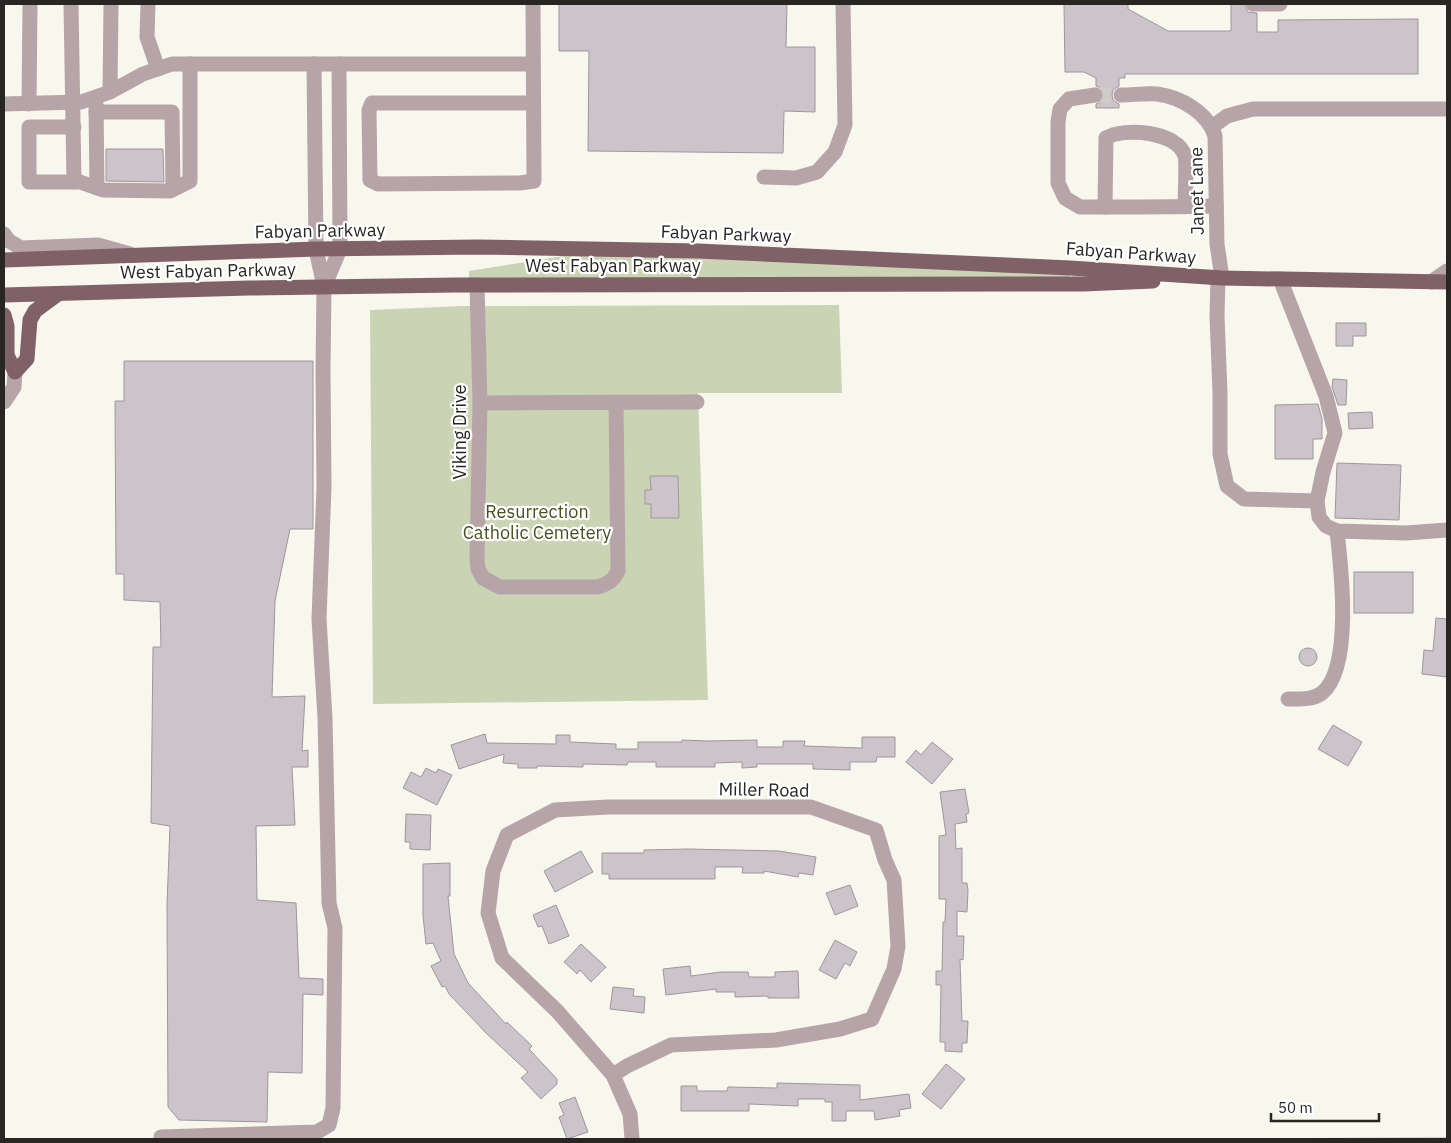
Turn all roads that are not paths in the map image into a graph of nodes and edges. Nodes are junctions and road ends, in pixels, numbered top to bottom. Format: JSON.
{"nodes":[{"id":1,"x":30,"y":4,"type":"edge"},
{"id":2,"x":71,"y":4,"type":"edge"},
{"id":3,"x":111,"y":4,"type":"edge"},
{"id":4,"x":148,"y":4,"type":"edge"},
{"id":5,"x":533,"y":4,"type":"edge"},
{"id":6,"x":843,"y":4,"type":"edge"},
{"id":7,"x":1253,"y":4,"type":"edge"},
{"id":8,"x":1280,"y":4,"type":"edge"},
{"id":9,"x":190,"y":64,"type":"junction"},
{"id":10,"x":314,"y":64,"type":"junction"},
{"id":11,"x":339,"y":64,"type":"junction"},
{"id":12,"x":533,"y":64,"type":"junction"},
{"id":13,"x":158,"y":69,"type":"junction"},
{"id":14,"x":1096,"y":95,"type":"tunnel mouth"},
{"id":15,"x":1121,"y":95,"type":"tunnel mouth"},
{"id":16,"x":100,"y":101,"type":"junction"},
{"id":17,"x":73,"y":102,"type":"junction"},
{"id":18,"x":533,"y":103,"type":"junction"},
{"id":19,"x":4,"y":104,"type":"edge"},
{"id":20,"x":29,"y":104,"type":"junction"},
{"id":21,"x":1447,"y":109,"type":"edge"},
{"id":22,"x":74,"y":126,"type":"junction"},
{"id":23,"x":1212,"y":127,"type":"junction"},
{"id":24,"x":764,"y":177,"type":"dead end"},
{"id":25,"x":77,"y":182,"type":"junction"},
{"id":26,"x":96,"y":188,"type":"junction"},
{"id":27,"x":173,"y":189,"type":"junction"},
{"id":28,"x":1185,"y":206,"type":"junction"},
{"id":29,"x":1216,"y":206,"type":"junction"},
{"id":30,"x":1105,"y":207,"type":"junction"},
{"id":31,"x":4,"y":234,"type":"edge"},
{"id":32,"x":316,"y":249,"type":"junction"},
{"id":33,"x":340,"y":249,"type":"junction"},
{"id":34,"x":136,"y":255,"type":"junction"},
{"id":35,"x":4,"y":260,"type":"edge"},
{"id":36,"x":1447,"y":271,"type":"edge"},
{"id":37,"x":1220,"y":278,"type":"junction"},
{"id":38,"x":1280,"y":279,"type":"junction"},
{"id":39,"x":1431,"y":282,"type":"junction"},
{"id":40,"x":1447,"y":282,"type":"edge"},
{"id":41,"x":477,"y":285,"type":"junction"},
{"id":42,"x":324,"y":287,"type":"junction"},
{"id":43,"x":58,"y":294,"type":"junction"},
{"id":44,"x":4,"y":295,"type":"edge"},
{"id":45,"x":4,"y":316,"type":"edge"},
{"id":46,"x":6,"y":355,"type":"edge"},
{"id":47,"x":15,"y":372,"type":"junction"},
{"id":48,"x":4,"y":402,"type":"edge"},
{"id":49,"x":616,"y":402,"type":"junction"},
{"id":50,"x":697,"y":402,"type":"dead end"},
{"id":51,"x":480,"y":403,"type":"junction"},
{"id":52,"x":1317,"y":501,"type":"junction"},
{"id":53,"x":1447,"y":530,"type":"edge"},
{"id":54,"x":1337,"y":531,"type":"junction"},
{"id":55,"x":1288,"y":700,"type":"dead end"},
{"id":56,"x":613,"y":1075,"type":"junction"},
{"id":57,"x":161,"y":1137,"type":"dead end"},
{"id":58,"x":632,"y":1139,"type":"edge"}],
"edges":[{"from":1,"to":20,"type":"street"},
{"from":2,"to":17,"type":"street"},
{"from":3,"to":16,"type":"street"},
{"from":4,"to":13,"type":"street"},
{"from":5,"to":12,"type":"street"},
{"from":6,"to":24,"type":"street"},
{"from":7,"to":8,"type":"street"},
{"from":9,"to":10,"type":"street"},
{"from":9,"to":13,"type":"street"},
{"from":9,"to":27,"type":"street"},
{"from":10,"to":11,"type":"street"},
{"from":10,"to":32,"type":"street"},
{"from":11,"to":12,"type":"street"},
{"from":11,"to":33,"type":"street"},
{"from":12,"to":18,"type":"street"},
{"from":13,"to":16,"type":"street"},
{"from":14,"to":30,"type":"street"},
{"from":15,"to":23,"type":"street","name":"Janet Lane"},
{"from":16,"to":17,"type":"street"},
{"from":16,"to":26,"type":"street"},
{"from":16,"to":27,"type":"street"},
{"from":17,"to":20,"type":"street"},
{"from":17,"to":22,"type":"street"},
{"from":18,"to":18,"type":"street"},
{"from":19,"to":20,"type":"street"},
{"from":21,"to":23,"type":"street"},
{"from":22,"to":25,"type":"street"},
{"from":22,"to":25,"type":"street"},
{"from":23,"to":29,"type":"street","name":"Janet Lane"},
{"from":25,"to":26,"type":"street"},
{"from":26,"to":27,"type":"street"},
{"from":28,"to":29,"type":"street"},
{"from":28,"to":30,"type":"street"},
{"from":28,"to":30,"type":"street"},
{"from":29,"to":37,"type":"street","name":"Janet Lane"},
{"from":31,"to":34,"type":"street"},
{"from":32,"to":33,"type":"main road","name":"Fabyan Parkway"},
{"from":32,"to":34,"type":"main road","name":"Fabyan Parkway"},
{"from":32,"to":42,"type":"street"},
{"from":33,"to":37,"type":"main road","name":"Fabyan Parkway"},
{"from":33,"to":42,"type":"street"},
{"from":34,"to":35,"type":"main road","name":"Fabyan Parkway"},
{"from":36,"to":39,"type":"street"},
{"from":37,"to":38,"type":"main road","name":"Fabyan Parkway"},
{"from":37,"to":41,"type":"main road","name":"West Fabyan Parkway"},
{"from":37,"to":52,"type":"street","name":"Janet Lane"},
{"from":38,"to":39,"type":"main road","name":"Fabyan Parkway"},
{"from":38,"to":52,"type":"street"},
{"from":39,"to":40,"type":"main road","name":"Fabyan Parkway"},
{"from":41,"to":42,"type":"main road","name":"West Fabyan Parkway"},
{"from":41,"to":51,"type":"street","name":"Viking Drive"},
{"from":42,"to":43,"type":"main road","name":"West Fabyan Parkway"},
{"from":42,"to":57,"type":"street"},
{"from":43,"to":44,"type":"main road","name":"West Fabyan Parkway"},
{"from":43,"to":47,"type":"main road"},
{"from":45,"to":46,"type":"main road"},
{"from":46,"to":47,"type":"main road"},
{"from":47,"to":48,"type":"street"},
{"from":49,"to":50,"type":"street"},
{"from":49,"to":51,"type":"street"},
{"from":49,"to":51,"type":"street","name":"Viking Drive"},
{"from":52,"to":54,"type":"street"},
{"from":53,"to":54,"type":"street"},
{"from":54,"to":55,"type":"street"},
{"from":56,"to":56,"type":"street","name":"Miller Road"},
{"from":56,"to":58,"type":"street","name":"Miller Road"}]}
